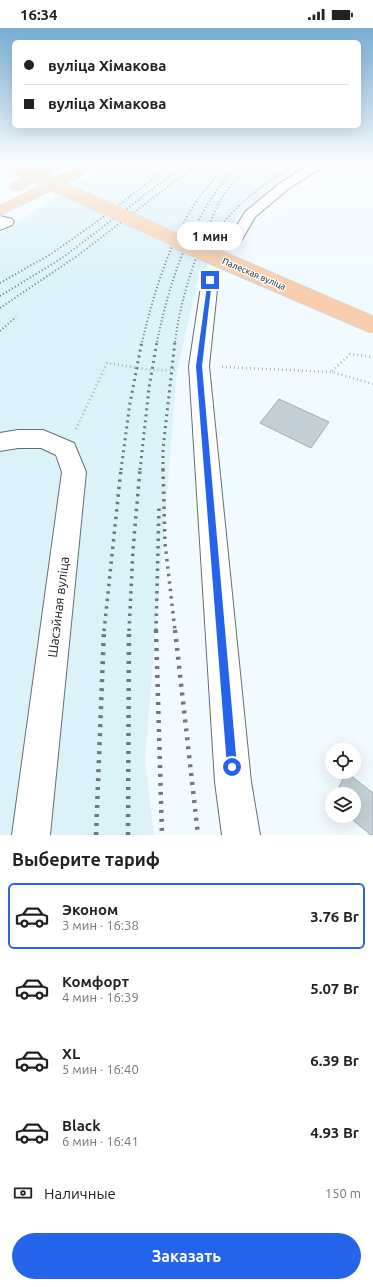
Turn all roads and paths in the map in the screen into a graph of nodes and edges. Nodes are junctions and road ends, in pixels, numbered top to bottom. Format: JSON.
{"nodes":[{"id":1,"x":21,"y":201,"type":"edge"},
{"id":2,"x":88,"y":201,"type":"edge"},
{"id":3,"x":267,"y":201,"type":"edge"},
{"id":4,"x":0,"y":211,"type":"edge"},
{"id":5,"x":0,"y":220,"type":"edge"},
{"id":6,"x":0,"y":226,"type":"edge"},
{"id":7,"x":235,"y":240,"type":"dead end"},
{"id":8,"x":210,"y":280,"type":"dead end"},
{"id":9,"x":373,"y":325,"type":"edge"},
{"id":10,"x":373,"y":356,"type":"edge"},
{"id":11,"x":199,"y":366,"type":"junction"},
{"id":12,"x":332,"y":372,"type":"junction"},
{"id":13,"x":373,"y":384,"type":"edge"},
{"id":14,"x":0,"y":442,"type":"edge"},
{"id":15,"x":66,"y":449,"type":"junction"},
{"id":16,"x":31,"y":835,"type":"edge"},
{"id":17,"x":241,"y":835,"type":"edge"}],
"edges":[{"from":1,"to":4,"type":"main road"},
{"from":2,"to":9,"type":"main road","name":"Палеская вуліца","bridge":true},
{"from":3,"to":7,"type":"street"},
{"from":5,"to":6,"type":"street"},
{"from":8,"to":11,"type":"street"},
{"from":10,"to":12,"type":"path"},
{"from":11,"to":12,"type":"path"},
{"from":11,"to":15,"type":"path"},
{"from":11,"to":17,"type":"street"},
{"from":12,"to":13,"type":"path"},
{"from":14,"to":15,"type":"street"},
{"from":15,"to":16,"type":"street","name":"Шасэйная вуліца"}]}
